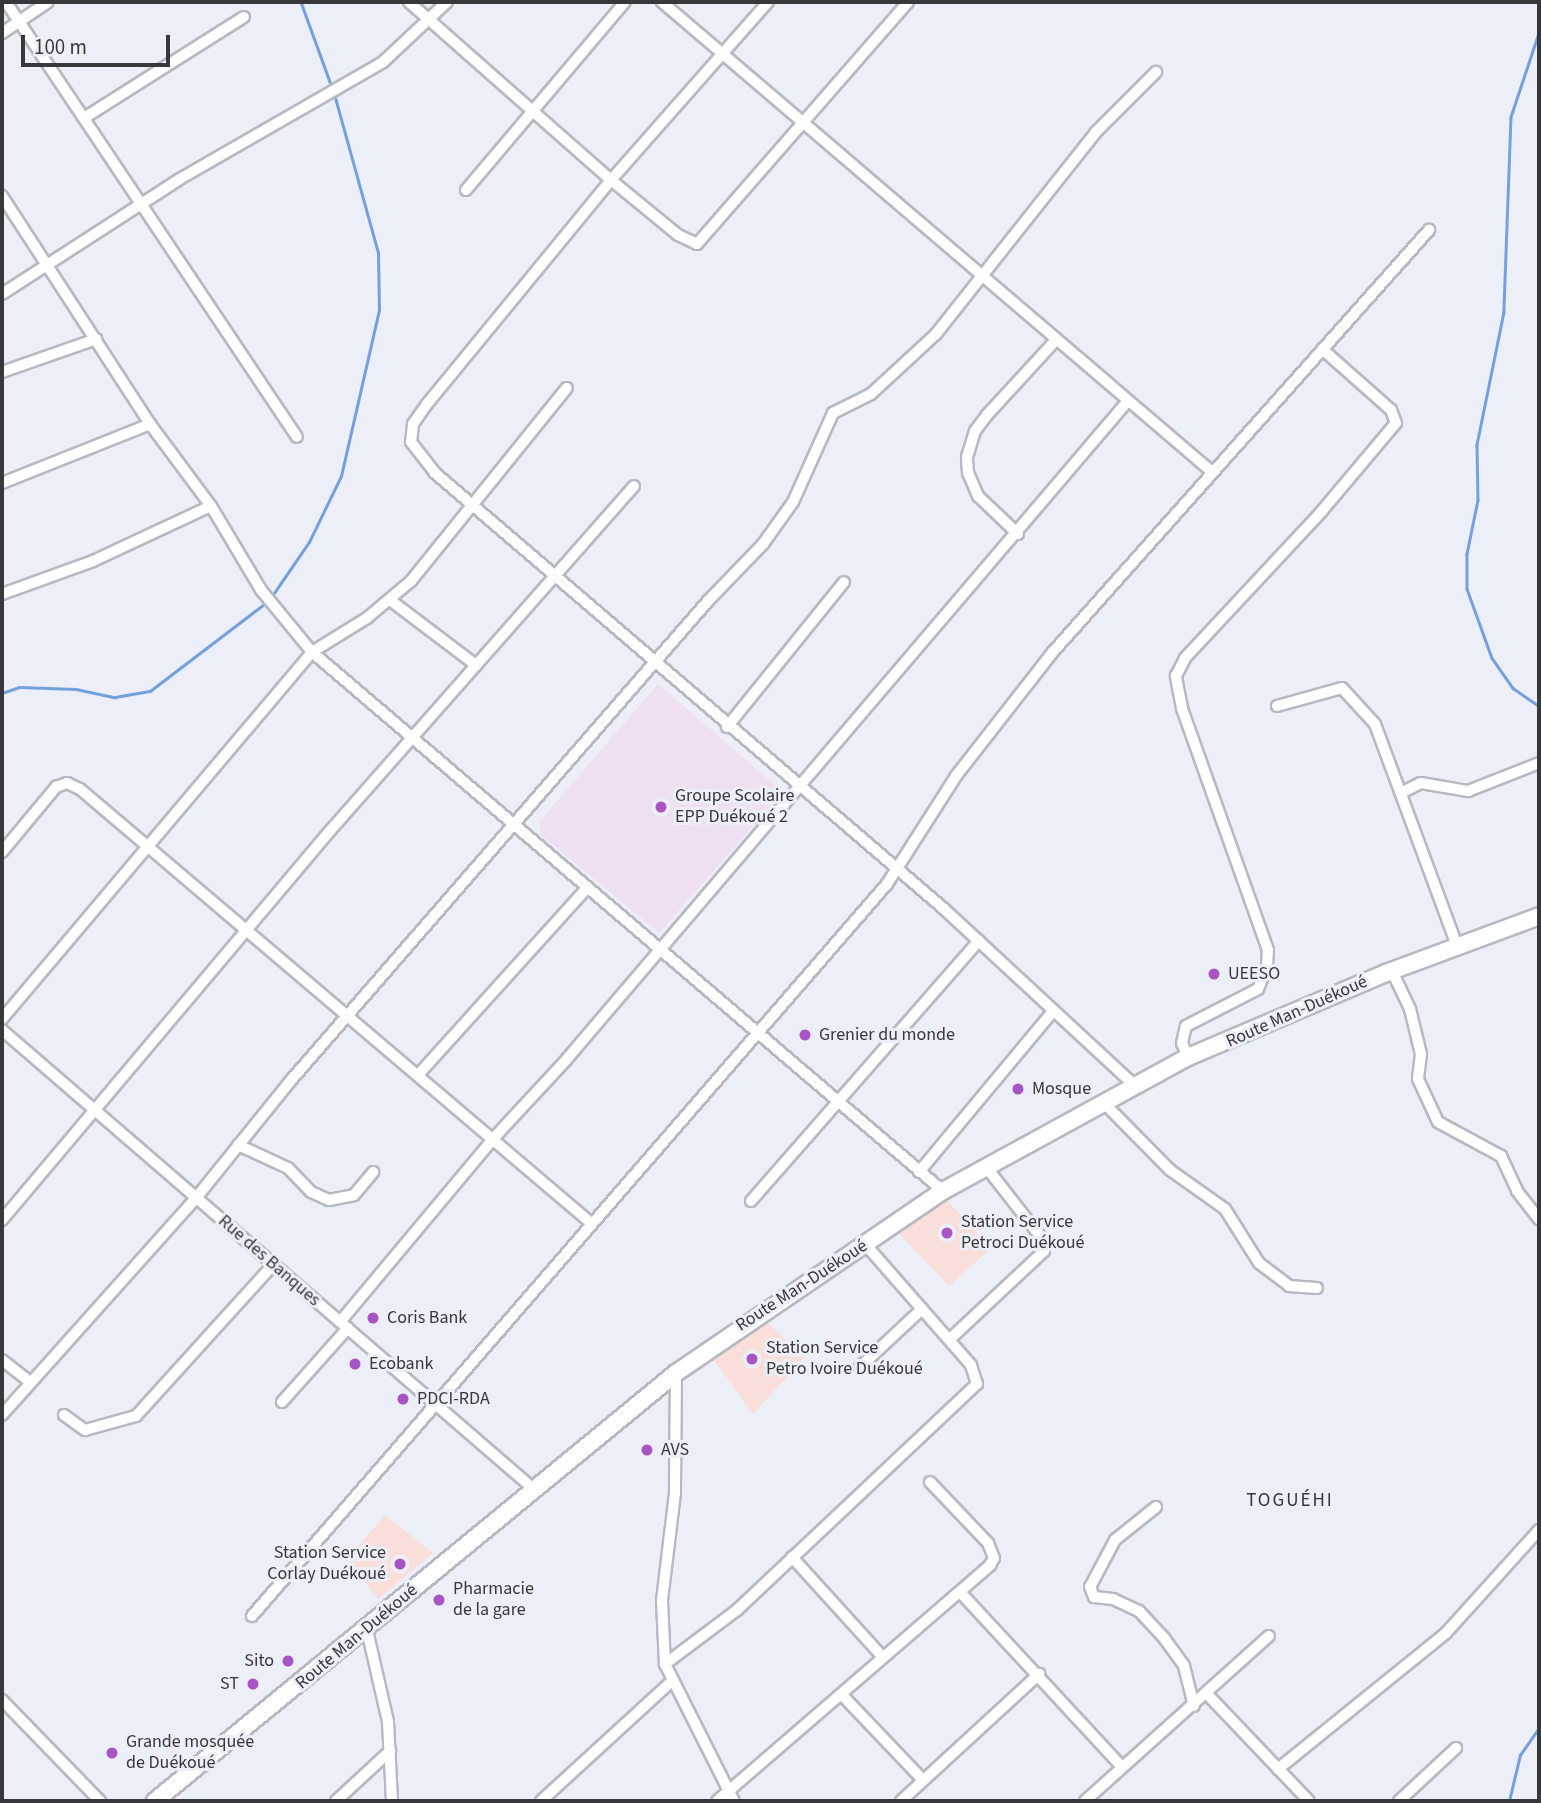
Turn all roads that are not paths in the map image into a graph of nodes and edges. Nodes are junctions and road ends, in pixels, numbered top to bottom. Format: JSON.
{"nodes":[{"id":1,"x":6,"y":2,"type":"edge"},
{"id":2,"x":48,"y":2,"type":"edge"},
{"id":3,"x":409,"y":2,"type":"edge"},
{"id":4,"x":447,"y":2,"type":"edge"},
{"id":5,"x":625,"y":2,"type":"edge"},
{"id":6,"x":662,"y":2,"type":"edge"},
{"id":7,"x":768,"y":2,"type":"edge"},
{"id":8,"x":908,"y":2,"type":"edge"},
{"id":9,"x":244,"y":17,"type":"dead end"},
{"id":10,"x":20,"y":21,"type":"junction"},
{"id":11,"x":430,"y":21,"type":"junction"},
{"id":12,"x":2,"y":33,"type":"edge"},
{"id":13,"x":722,"y":55,"type":"junction"},
{"id":14,"x":1156,"y":72,"type":"dead end"},
{"id":15,"x":532,"y":112,"type":"junction"},
{"id":16,"x":84,"y":118,"type":"junction"},
{"id":17,"x":803,"y":125,"type":"junction"},
{"id":18,"x":611,"y":180,"type":"junction"},
{"id":19,"x":466,"y":190,"type":"dead end"},
{"id":20,"x":2,"y":196,"type":"edge"},
{"id":21,"x":140,"y":204,"type":"junction"},
{"id":22,"x":1429,"y":230,"type":"dead end"},
{"id":23,"x":47,"y":262,"type":"junction"},
{"id":24,"x":980,"y":276,"type":"junction"},
{"id":25,"x":2,"y":294,"type":"edge"},
{"id":26,"x":96,"y":339,"type":"junction"},
{"id":27,"x":1056,"y":340,"type":"junction"},
{"id":28,"x":1322,"y":349,"type":"junction"},
{"id":29,"x":2,"y":372,"type":"edge"},
{"id":30,"x":567,"y":388,"type":"dead end"},
{"id":31,"x":1127,"y":402,"type":"junction"},
{"id":32,"x":150,"y":424,"type":"junction"},
{"id":33,"x":298,"y":437,"type":"dead end"},
{"id":34,"x":1211,"y":471,"type":"junction"},
{"id":35,"x":2,"y":482,"type":"edge"},
{"id":36,"x":634,"y":486,"type":"dead end"},
{"id":37,"x":471,"y":504,"type":"junction"},
{"id":38,"x":211,"y":506,"type":"junction"},
{"id":39,"x":1018,"y":534,"type":"junction"},
{"id":40,"x":554,"y":576,"type":"junction"},
{"id":41,"x":844,"y":582,"type":"dead end"},
{"id":42,"x":2,"y":594,"type":"edge"},
{"id":43,"x":390,"y":600,"type":"junction"},
{"id":44,"x":312,"y":652,"type":"junction"},
{"id":45,"x":654,"y":664,"type":"junction"},
{"id":46,"x":476,"y":665,"type":"junction"},
{"id":47,"x":1277,"y":706,"type":"dead end"},
{"id":48,"x":727,"y":727,"type":"junction"},
{"id":49,"x":412,"y":737,"type":"junction"},
{"id":50,"x":1539,"y":763,"type":"edge"},
{"id":51,"x":799,"y":787,"type":"junction"},
{"id":52,"x":1401,"y":793,"type":"junction"},
{"id":53,"x":514,"y":825,"type":"junction"},
{"id":54,"x":148,"y":847,"type":"junction"},
{"id":55,"x":2,"y":852,"type":"edge"},
{"id":56,"x":899,"y":869,"type":"junction"},
{"id":57,"x":588,"y":887,"type":"junction"},
{"id":58,"x":1539,"y":916,"type":"edge"},
{"id":59,"x":246,"y":933,"type":"junction"},
{"id":60,"x":979,"y":941,"type":"junction"},
{"id":61,"x":1457,"y":946,"type":"junction"},
{"id":62,"x":661,"y":948,"type":"junction"},
{"id":63,"x":1392,"y":971,"type":"junction"},
{"id":64,"x":1053,"y":1011,"type":"junction"},
{"id":65,"x":346,"y":1018,"type":"junction"},
{"id":66,"x":2,"y":1019,"type":"edge"},
{"id":67,"x":2,"y":1030,"type":"edge"},
{"id":68,"x":758,"y":1030,"type":"junction"},
{"id":69,"x":1188,"y":1057,"type":"junction"},
{"id":70,"x":418,"y":1075,"type":"junction"},
{"id":71,"x":1135,"y":1086,"type":"junction"},
{"id":72,"x":838,"y":1100,"type":"junction"},
{"id":73,"x":1104,"y":1103,"type":"junction"},
{"id":74,"x":93,"y":1108,"type":"junction"},
{"id":75,"x":492,"y":1140,"type":"junction"},
{"id":76,"x":238,"y":1146,"type":"junction"},
{"id":77,"x":986,"y":1167,"type":"junction"},
{"id":78,"x":373,"y":1172,"type":"dead end"},
{"id":79,"x":919,"y":1172,"type":"junction"},
{"id":80,"x":943,"y":1191,"type":"junction"},
{"id":81,"x":196,"y":1198,"type":"junction"},
{"id":82,"x":751,"y":1201,"type":"dead end"},
{"id":83,"x":1539,"y":1219,"type":"edge"},
{"id":84,"x":2,"y":1220,"type":"edge"},
{"id":85,"x":591,"y":1223,"type":"junction"},
{"id":86,"x":866,"y":1245,"type":"junction"},
{"id":87,"x":274,"y":1264,"type":"junction"},
{"id":88,"x":1317,"y":1288,"type":"dead end"},
{"id":89,"x":922,"y":1309,"type":"junction"},
{"id":90,"x":344,"y":1325,"type":"junction"},
{"id":91,"x":950,"y":1339,"type":"junction"},
{"id":92,"x":2,"y":1360,"type":"edge"},
{"id":93,"x":860,"y":1367,"type":"dead end"},
{"id":94,"x":676,"y":1373,"type":"junction"},
{"id":95,"x":30,"y":1382,"type":"junction"},
{"id":96,"x":282,"y":1402,"type":"dead end"},
{"id":97,"x":439,"y":1404,"type":"junction"},
{"id":98,"x":2,"y":1415,"type":"edge"},
{"id":99,"x":64,"y":1415,"type":"dead end"},
{"id":100,"x":930,"y":1482,"type":"dead end"},
{"id":101,"x":536,"y":1491,"type":"junction"},
{"id":102,"x":1156,"y":1507,"type":"dead end"},
{"id":103,"x":1539,"y":1531,"type":"edge"},
{"id":104,"x":792,"y":1557,"type":"junction"},
{"id":105,"x":960,"y":1592,"type":"junction"},
{"id":106,"x":252,"y":1616,"type":"dead end"},
{"id":107,"x":367,"y":1630,"type":"junction"},
{"id":108,"x":1269,"y":1636,"type":"dead end"},
{"id":109,"x":881,"y":1655,"type":"junction"},
{"id":110,"x":665,"y":1664,"type":"junction"},
{"id":111,"x":1039,"y":1674,"type":"junction"},
{"id":112,"x":671,"y":1682,"type":"junction"},
{"id":113,"x":842,"y":1695,"type":"junction"},
{"id":114,"x":1208,"y":1695,"type":"junction"},
{"id":115,"x":2,"y":1700,"type":"edge"},
{"id":116,"x":1194,"y":1706,"type":"junction"},
{"id":117,"x":1456,"y":1748,"type":"dead end"},
{"id":118,"x":390,"y":1751,"type":"junction"},
{"id":119,"x":1122,"y":1767,"type":"junction"},
{"id":120,"x":1278,"y":1769,"type":"junction"},
{"id":121,"x":923,"y":1780,"type":"junction"},
{"id":122,"x":732,"y":1796,"type":"edge"},
{"id":123,"x":100,"y":1801,"type":"edge"},
{"id":124,"x":155,"y":1801,"type":"edge"},
{"id":125,"x":336,"y":1801,"type":"edge"},
{"id":126,"x":392,"y":1801,"type":"edge"},
{"id":127,"x":541,"y":1801,"type":"edge"},
{"id":128,"x":717,"y":1801,"type":"edge"},
{"id":129,"x":901,"y":1801,"type":"edge"},
{"id":130,"x":1085,"y":1801,"type":"edge"},
{"id":131,"x":1308,"y":1801,"type":"edge"},
{"id":132,"x":1399,"y":1801,"type":"edge"}],
"edges":[{"from":1,"to":10,"type":"street"},
{"from":2,"to":10,"type":"street"},
{"from":3,"to":11,"type":"street"},
{"from":4,"to":11,"type":"street"},
{"from":5,"to":15,"type":"street"},
{"from":6,"to":13,"type":"street"},
{"from":7,"to":13,"type":"street"},
{"from":8,"to":17,"type":"street"},
{"from":9,"to":16,"type":"street"},
{"from":10,"to":12,"type":"street"},
{"from":10,"to":16,"type":"street"},
{"from":11,"to":15,"type":"street"},
{"from":11,"to":21,"type":"street"},
{"from":13,"to":17,"type":"street"},
{"from":13,"to":18,"type":"street"},
{"from":14,"to":24,"type":"street"},
{"from":15,"to":18,"type":"street"},
{"from":15,"to":19,"type":"street"},
{"from":16,"to":21,"type":"street"},
{"from":17,"to":18,"type":"street"},
{"from":17,"to":24,"type":"street"},
{"from":18,"to":37,"type":"street"},
{"from":20,"to":23,"type":"street"},
{"from":21,"to":23,"type":"street"},
{"from":21,"to":33,"type":"street"},
{"from":22,"to":28,"type":"street"},
{"from":23,"to":25,"type":"street"},
{"from":23,"to":26,"type":"street"},
{"from":24,"to":27,"type":"street"},
{"from":24,"to":45,"type":"street"},
{"from":26,"to":29,"type":"street"},
{"from":26,"to":32,"type":"street"},
{"from":27,"to":31,"type":"street"},
{"from":27,"to":39,"type":"street"},
{"from":28,"to":34,"type":"street"},
{"from":28,"to":69,"type":"street"},
{"from":30,"to":37,"type":"street"},
{"from":31,"to":34,"type":"street"},
{"from":31,"to":39,"type":"street"},
{"from":32,"to":35,"type":"street"},
{"from":32,"to":38,"type":"street"},
{"from":34,"to":56,"type":"street"},
{"from":36,"to":40,"type":"street"},
{"from":37,"to":40,"type":"street"},
{"from":37,"to":43,"type":"street"},
{"from":38,"to":42,"type":"street"},
{"from":38,"to":44,"type":"street"},
{"from":39,"to":51,"type":"street"},
{"from":40,"to":45,"type":"street"},
{"from":40,"to":46,"type":"street"},
{"from":41,"to":48,"type":"street"},
{"from":43,"to":44,"type":"street"},
{"from":43,"to":46,"type":"street"},
{"from":44,"to":49,"type":"street"},
{"from":44,"to":54,"type":"street"},
{"from":45,"to":48,"type":"street"},
{"from":45,"to":53,"type":"street"},
{"from":46,"to":49,"type":"street"},
{"from":47,"to":52,"type":"street"},
{"from":48,"to":51,"type":"street"},
{"from":49,"to":53,"type":"street"},
{"from":49,"to":59,"type":"street"},
{"from":50,"to":52,"type":"street"},
{"from":51,"to":56,"type":"street"},
{"from":51,"to":62,"type":"street"},
{"from":52,"to":61,"type":"street"},
{"from":53,"to":57,"type":"street"},
{"from":53,"to":65,"type":"street"},
{"from":54,"to":55,"type":"street"},
{"from":54,"to":59,"type":"street"},
{"from":54,"to":66,"type":"street"},
{"from":56,"to":60,"type":"street"},
{"from":56,"to":68,"type":"street"},
{"from":57,"to":62,"type":"street"},
{"from":57,"to":70,"type":"street"},
{"from":58,"to":61,"type":"main road","name":"Route Man-Duékoué"},
{"from":59,"to":65,"type":"street"},
{"from":59,"to":74,"type":"street"},
{"from":60,"to":64,"type":"street"},
{"from":60,"to":72,"type":"street"},
{"from":61,"to":63,"type":"main road","name":"Route Man-Duékoué"},
{"from":62,"to":68,"type":"street"},
{"from":62,"to":75,"type":"street"},
{"from":63,"to":69,"type":"main road","name":"Route Man-Duékoué"},
{"from":63,"to":83,"type":"street"},
{"from":64,"to":71,"type":"street"},
{"from":64,"to":79,"type":"street"},
{"from":65,"to":70,"type":"street"},
{"from":65,"to":76,"type":"street"},
{"from":67,"to":74,"type":"street","name":"Rue des Banques"},
{"from":68,"to":72,"type":"street"},
{"from":68,"to":85,"type":"street"},
{"from":69,"to":71,"type":"main road","name":"Route Man-Duékoué"},
{"from":70,"to":75,"type":"street"},
{"from":71,"to":73,"type":"main road","name":"Route Man-Duékoué"},
{"from":72,"to":79,"type":"street"},
{"from":72,"to":82,"type":"street"},
{"from":73,"to":77,"type":"main road","name":"Route Man-Duékoué"},
{"from":73,"to":88,"type":"street"},
{"from":74,"to":81,"type":"street","name":"Rue des Banques"},
{"from":74,"to":84,"type":"street"},
{"from":75,"to":85,"type":"street"},
{"from":75,"to":90,"type":"street"},
{"from":76,"to":78,"type":"street"},
{"from":76,"to":81,"type":"street"},
{"from":77,"to":80,"type":"main road","name":"Route Man-Duékoué"},
{"from":77,"to":91,"type":"street"},
{"from":79,"to":80,"type":"street"},
{"from":80,"to":86,"type":"main road","name":"Route Man-Duékoué"},
{"from":81,"to":87,"type":"street","name":"Rue des Banques"},
{"from":81,"to":95,"type":"street"},
{"from":85,"to":97,"type":"street"},
{"from":86,"to":89,"type":"street"},
{"from":86,"to":94,"type":"main road","name":"Route Man-Duékoué"},
{"from":87,"to":90,"type":"street","name":"Rue des Banques"},
{"from":87,"to":99,"type":"street"},
{"from":89,"to":91,"type":"street"},
{"from":89,"to":93,"type":"street"},
{"from":90,"to":96,"type":"street"},
{"from":90,"to":97,"type":"street","name":"Rue des Banques"},
{"from":91,"to":104,"type":"street"},
{"from":92,"to":95,"type":"street"},
{"from":94,"to":101,"type":"main road","name":"Route Man-Duékoué"},
{"from":94,"to":110,"type":"street"},
{"from":95,"to":98,"type":"street"},
{"from":97,"to":101,"type":"street","name":"Rue des Banques"},
{"from":97,"to":106,"type":"street"},
{"from":100,"to":105,"type":"street"},
{"from":101,"to":107,"type":"main road","name":"Route Man-Duékoué"},
{"from":102,"to":116,"type":"street"},
{"from":103,"to":120,"type":"street"},
{"from":104,"to":109,"type":"street"},
{"from":104,"to":110,"type":"street"},
{"from":105,"to":109,"type":"street"},
{"from":105,"to":111,"type":"street"},
{"from":107,"to":118,"type":"street"},
{"from":107,"to":124,"type":"main road","name":"Route Man-Duékoué"},
{"from":108,"to":114,"type":"street"},
{"from":109,"to":113,"type":"street"},
{"from":110,"to":112,"type":"street"},
{"from":111,"to":119,"type":"street"},
{"from":111,"to":121,"type":"street"},
{"from":112,"to":122,"type":"street"},
{"from":112,"to":127,"type":"street"},
{"from":113,"to":121,"type":"street"},
{"from":113,"to":122,"type":"street"},
{"from":114,"to":116,"type":"street"},
{"from":114,"to":120,"type":"street"},
{"from":115,"to":123,"type":"street"},
{"from":116,"to":119,"type":"street"},
{"from":117,"to":132,"type":"street"},
{"from":118,"to":125,"type":"street"},
{"from":118,"to":126,"type":"street"},
{"from":119,"to":130,"type":"street"},
{"from":120,"to":131,"type":"street"},
{"from":121,"to":129,"type":"street"},
{"from":122,"to":128,"type":"street"}]}
